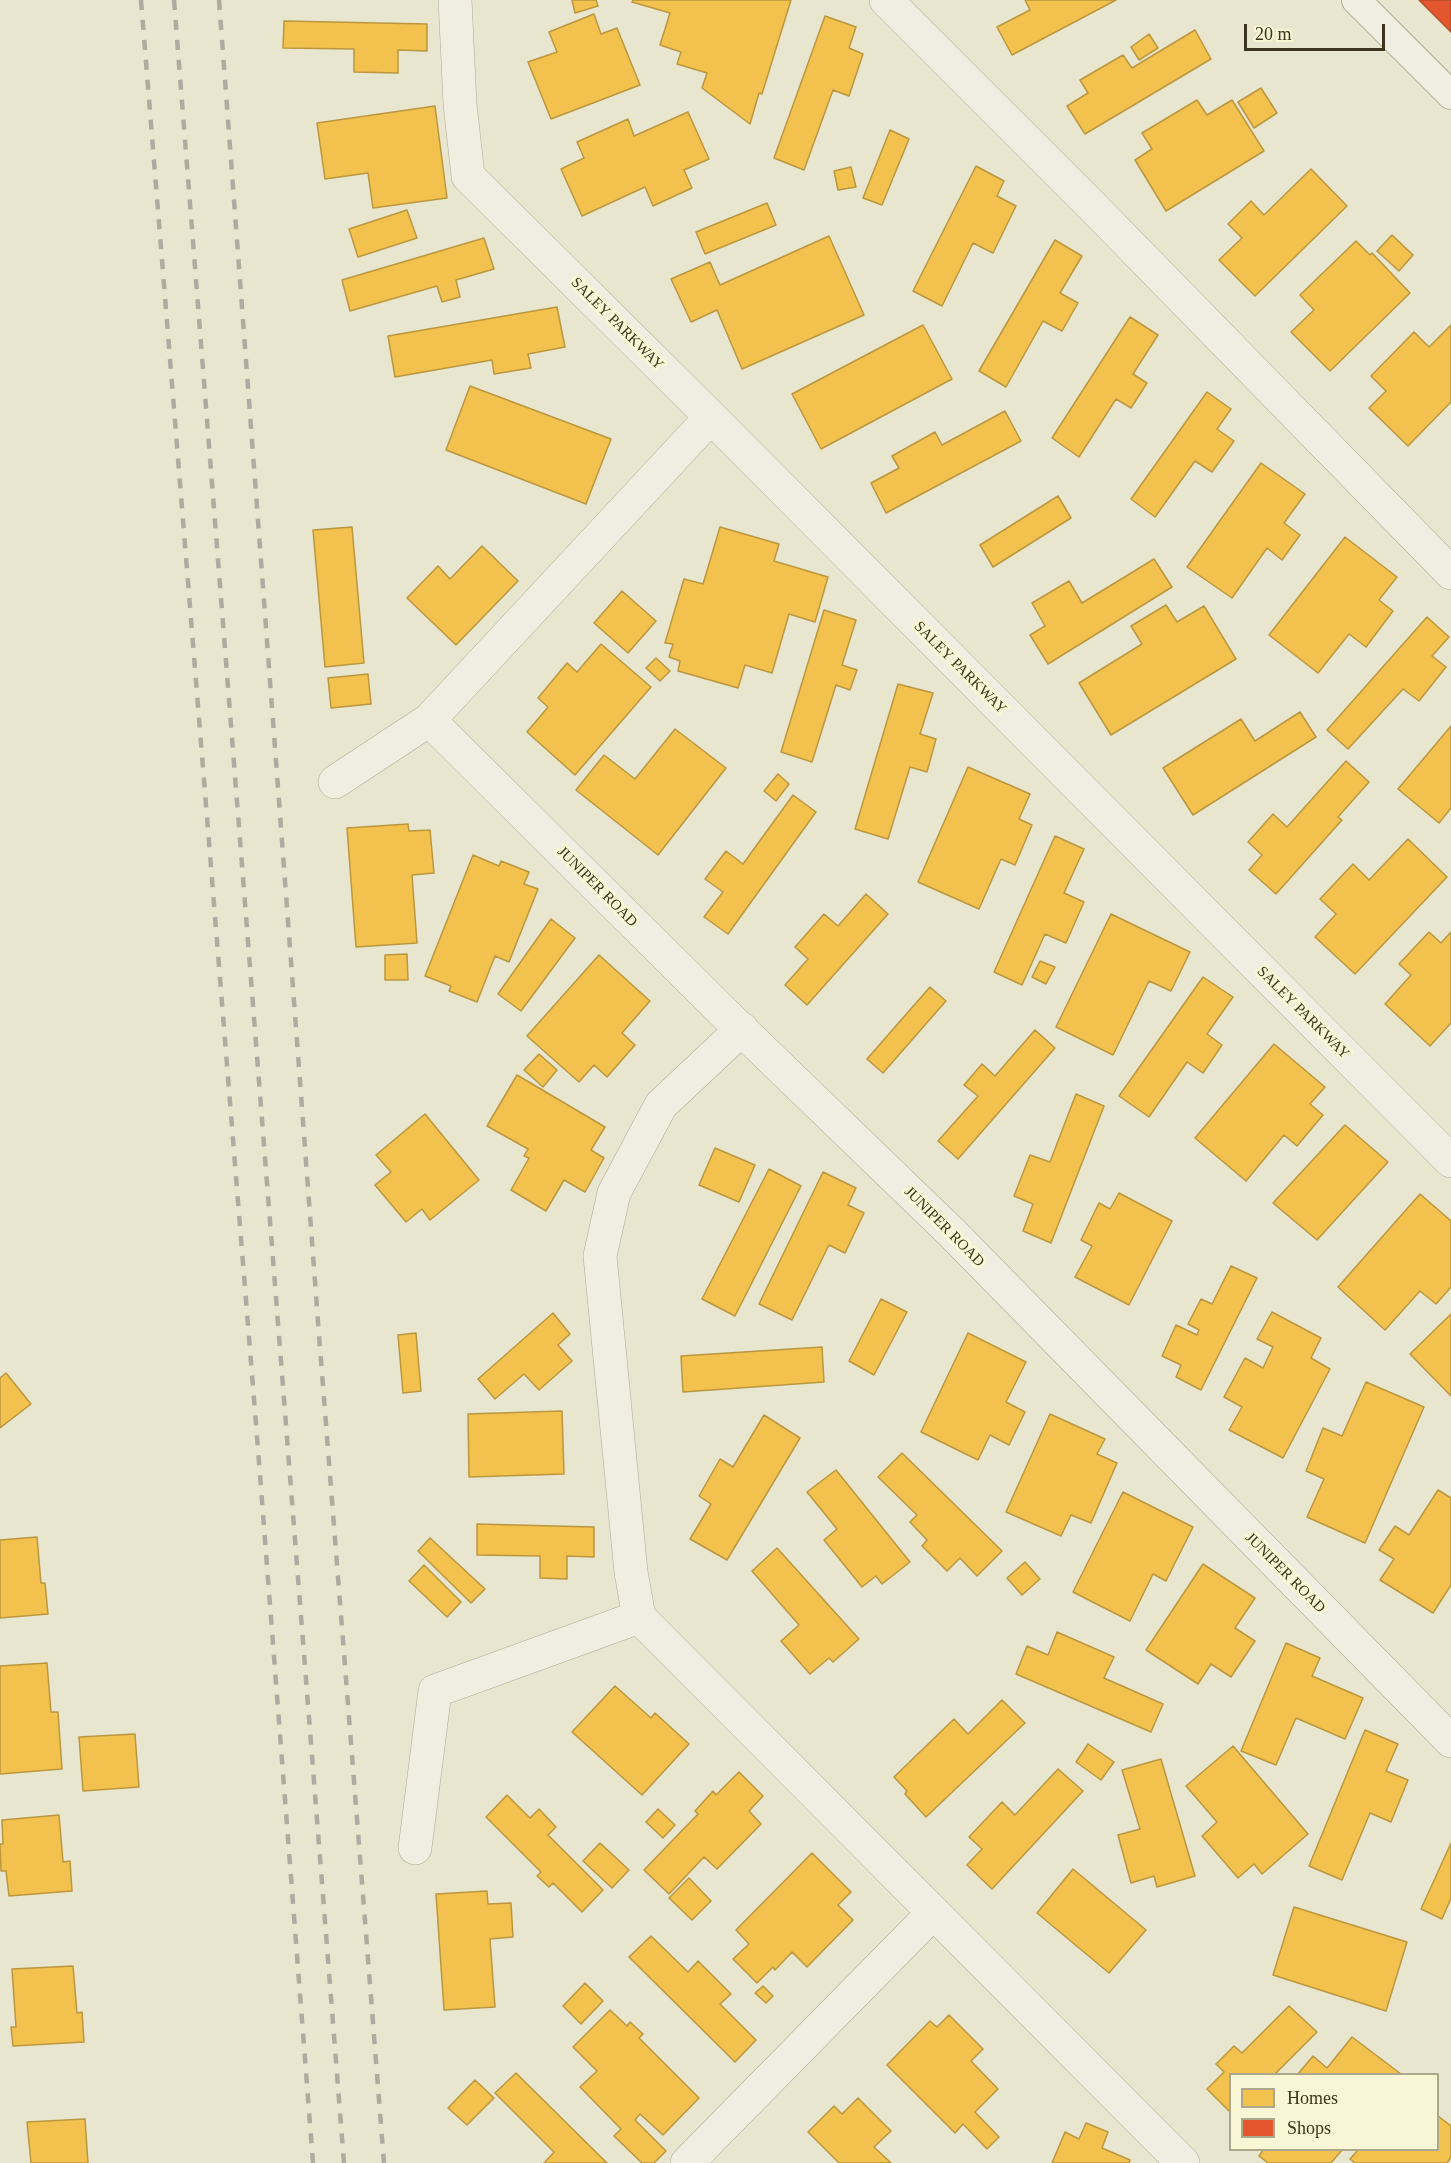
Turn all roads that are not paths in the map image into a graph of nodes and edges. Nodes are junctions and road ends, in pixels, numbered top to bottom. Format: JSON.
{"nodes":[{"id":1,"x":455,"y":0,"type":"edge"},
{"id":2,"x":886,"y":0,"type":"edge"},
{"id":3,"x":1356,"y":0,"type":"edge"},
{"id":4,"x":1451,"y":95,"type":"edge"},
{"id":5,"x":711,"y":417,"type":"junction"},
{"id":6,"x":1451,"y":573,"type":"edge"},
{"id":7,"x":429,"y":720,"type":"junction"},
{"id":8,"x":335,"y":782,"type":"dead end"},
{"id":9,"x":742,"y":1029,"type":"junction"},
{"id":10,"x":1451,"y":1161,"type":"edge"},
{"id":11,"x":639,"y":1617,"type":"junction"},
{"id":12,"x":1451,"y":1742,"type":"edge"},
{"id":13,"x":415,"y":1848,"type":"dead end"},
{"id":14,"x":933,"y":1913,"type":"junction"},
{"id":15,"x":1171,"y":2159,"type":"edge"},
{"id":16,"x":687,"y":2163,"type":"edge"}],
"edges":[{"from":1,"to":5,"type":"street","name":"SALEY PARKWAY"},
{"from":2,"to":6,"type":"street"},
{"from":3,"to":4,"type":"lane"},
{"from":5,"to":7,"type":"street"},
{"from":5,"to":10,"type":"street","name":"SALEY PARKWAY"},
{"from":7,"to":8,"type":"street"},
{"from":7,"to":9,"type":"street","name":"JUNIPER ROAD"},
{"from":9,"to":11,"type":"street"},
{"from":9,"to":12,"type":"street","name":"JUNIPER ROAD"},
{"from":11,"to":13,"type":"street"},
{"from":11,"to":14,"type":"street"},
{"from":14,"to":15,"type":"street"},
{"from":14,"to":16,"type":"street"}]}
